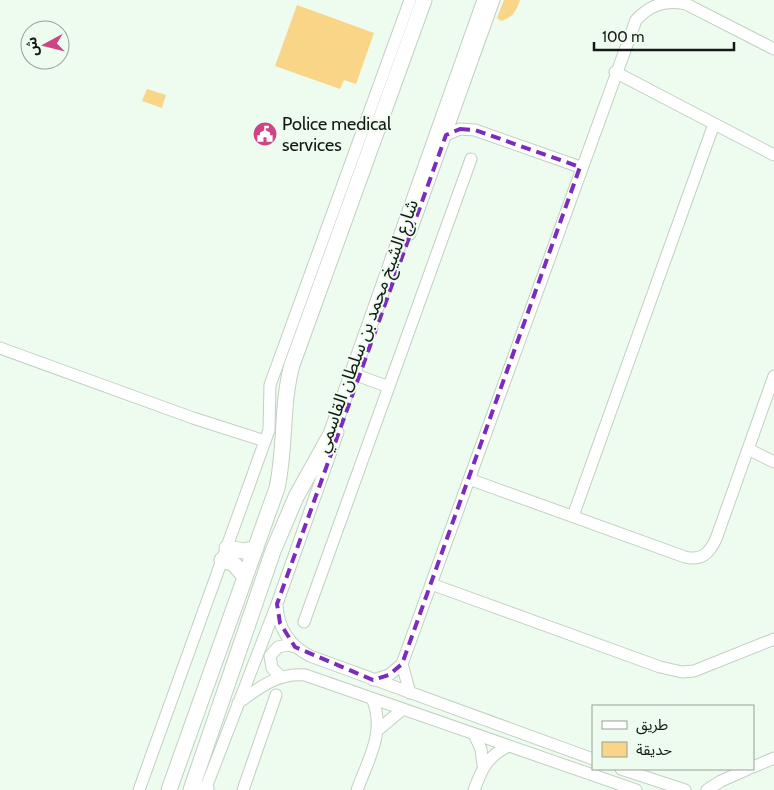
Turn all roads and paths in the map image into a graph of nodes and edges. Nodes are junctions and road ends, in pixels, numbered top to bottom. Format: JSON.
{"nodes":[{"id":1,"x":410,"y":0,"type":"edge"},
{"id":2,"x":424,"y":0,"type":"edge"},
{"id":3,"x":485,"y":0,"type":"edge"},
{"id":4,"x":494,"y":0,"type":"edge"},
{"id":5,"x":774,"y":49,"type":"edge"},
{"id":6,"x":615,"y":72,"type":"junction"},
{"id":7,"x":457,"y":105,"type":"junction"},
{"id":8,"x":714,"y":124,"type":"junction"},
{"id":9,"x":475,"y":130,"type":"junction"},
{"id":10,"x":446,"y":135,"type":"junction"},
{"id":11,"x":774,"y":141,"type":"edge"},
{"id":12,"x":771,"y":153,"type":"edge"},
{"id":13,"x":471,"y":159,"type":"dead end"},
{"id":14,"x":580,"y":167,"type":"junction"},
{"id":15,"x":418,"y":199,"type":"junction"},
{"id":16,"x":0,"y":348,"type":"edge"},
{"id":17,"x":359,"y":376,"type":"junction"},
{"id":18,"x":774,"y":376,"type":"edge"},
{"id":19,"x":389,"y":387,"type":"junction"},
{"id":20,"x":265,"y":441,"type":"junction"},
{"id":21,"x":748,"y":449,"type":"junction"},
{"id":22,"x":774,"y":462,"type":"edge"},
{"id":23,"x":469,"y":479,"type":"junction"},
{"id":24,"x":573,"y":516,"type":"junction"},
{"id":25,"x":256,"y":548,"type":"junction"},
{"id":26,"x":225,"y":554,"type":"junction"},
{"id":27,"x":245,"y":577,"type":"junction"},
{"id":28,"x":431,"y":584,"type":"junction"},
{"id":29,"x":277,"y":604,"type":"junction"},
{"id":30,"x":304,"y":622,"type":"dead end"},
{"id":31,"x":774,"y":639,"type":"edge"},
{"id":32,"x":295,"y":648,"type":"junction"},
{"id":33,"x":402,"y":664,"type":"junction"},
{"id":34,"x":281,"y":676,"type":"junction"},
{"id":35,"x":373,"y":680,"type":"junction"},
{"id":36,"x":410,"y":693,"type":"junction"},
{"id":37,"x":276,"y":695,"type":"dead end"},
{"id":38,"x":372,"y":698,"type":"junction"},
{"id":39,"x":238,"y":703,"type":"junction"},
{"id":40,"x":403,"y":709,"type":"junction"},
{"id":41,"x":379,"y":729,"type":"junction"},
{"id":42,"x":474,"y":734,"type":"junction"},
{"id":43,"x":509,"y":746,"type":"junction"},
{"id":44,"x":592,"y":758,"type":"edge"},
{"id":45,"x":774,"y":758,"type":"edge"},
{"id":46,"x":483,"y":765,"type":"junction"},
{"id":47,"x":754,"y":767,"type":"edge"},
{"id":48,"x":623,"y":770,"type":"edge"},
{"id":49,"x":746,"y":770,"type":"edge"},
{"id":50,"x":656,"y":786,"type":"edge"},
{"id":51,"x":205,"y":789,"type":"edge"},
{"id":52,"x":139,"y":790,"type":"edge"},
{"id":53,"x":169,"y":790,"type":"edge"},
{"id":54,"x":190,"y":790,"type":"edge"},
{"id":55,"x":242,"y":790,"type":"edge"},
{"id":56,"x":357,"y":790,"type":"edge"},
{"id":57,"x":474,"y":790,"type":"edge"},
{"id":58,"x":636,"y":790,"type":"edge"},
{"id":59,"x":685,"y":790,"type":"edge"},
{"id":60,"x":695,"y":790,"type":"edge"},
{"id":61,"x":707,"y":790,"type":"edge"}],
"edges":[{"from":1,"to":20,"type":"street"},
{"from":2,"to":25,"type":"main road"},
{"from":3,"to":15,"type":"main road","name":"شارع الشيخ محمد بن سلطان القاسمي"},
{"from":4,"to":7,"type":"street"},
{"from":5,"to":6,"type":"street"},
{"from":6,"to":8,"type":"street"},
{"from":6,"to":14,"type":"street"},
{"from":7,"to":9,"type":"street"},
{"from":7,"to":10,"type":"street"},
{"from":8,"to":12,"type":"street"},
{"from":8,"to":24,"type":"street"},
{"from":9,"to":10,"type":"street"},
{"from":9,"to":14,"type":"street"},
{"from":10,"to":15,"type":"street"},
{"from":11,"to":12,"type":"street"},
{"from":13,"to":19,"type":"street"},
{"from":14,"to":23,"type":"street"},
{"from":15,"to":17,"type":"street"},
{"from":15,"to":54,"type":"main road","name":"شارع الشيخ محمد بن سلطان القاسمي"},
{"from":16,"to":20,"type":"street"},
{"from":17,"to":19,"type":"street"},
{"from":17,"to":29,"type":"street"},
{"from":18,"to":21,"type":"street"},
{"from":19,"to":30,"type":"street"},
{"from":20,"to":26,"type":"street"},
{"from":21,"to":22,"type":"street"},
{"from":21,"to":24,"type":"street"},
{"from":23,"to":24,"type":"street"},
{"from":23,"to":28,"type":"street"},
{"from":25,"to":26,"type":"main road"},
{"from":25,"to":27,"type":"main road"},
{"from":26,"to":27,"type":"main road"},
{"from":26,"to":52,"type":"street"},
{"from":27,"to":53,"type":"main road"},
{"from":28,"to":31,"type":"street"},
{"from":28,"to":33,"type":"street"},
{"from":29,"to":32,"type":"street"},
{"from":29,"to":39,"type":"street"},
{"from":32,"to":34,"type":"street"},
{"from":32,"to":35,"type":"street"},
{"from":33,"to":35,"type":"street"},
{"from":33,"to":36,"type":"street"},
{"from":34,"to":38,"type":"street"},
{"from":34,"to":39,"type":"street"},
{"from":35,"to":36,"type":"street"},
{"from":36,"to":44,"type":"street"},
{"from":37,"to":55,"type":"street"},
{"from":38,"to":40,"type":"street"},
{"from":38,"to":41,"type":"street"},
{"from":39,"to":51,"type":"street"},
{"from":40,"to":41,"type":"street"},
{"from":40,"to":42,"type":"street"},
{"from":41,"to":56,"type":"street"},
{"from":42,"to":43,"type":"street"},
{"from":42,"to":46,"type":"street"},
{"from":43,"to":46,"type":"street"},
{"from":43,"to":58,"type":"street"},
{"from":45,"to":47,"type":"street"},
{"from":46,"to":57,"type":"street"},
{"from":48,"to":50,"type":"street"},
{"from":49,"to":61,"type":"street"},
{"from":50,"to":59,"type":"street"},
{"from":60,"to":61,"type":"street"}]}
